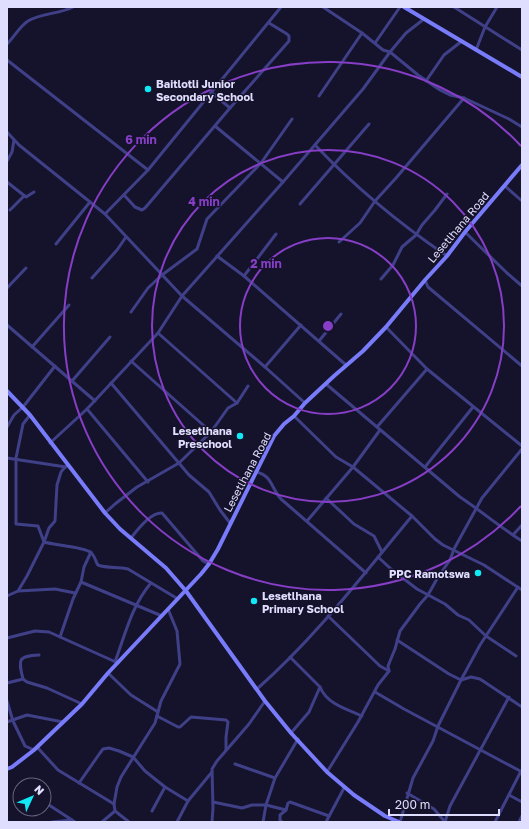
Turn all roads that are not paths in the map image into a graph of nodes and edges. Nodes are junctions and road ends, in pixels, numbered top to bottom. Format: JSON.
{"nodes":[{"id":1,"x":73,"y":7,"type":"edge"},
{"id":2,"x":281,"y":7,"type":"edge"},
{"id":3,"x":324,"y":7,"type":"edge"},
{"id":4,"x":400,"y":7,"type":"edge"},
{"id":5,"x":404,"y":7,"type":"edge"},
{"id":6,"x":454,"y":7,"type":"edge"},
{"id":7,"x":497,"y":7,"type":"edge"},
{"id":8,"x":424,"y":19,"type":"junction"},
{"id":9,"x":269,"y":23,"type":"junction"},
{"id":10,"x":485,"y":27,"type":"junction"},
{"id":11,"x":362,"y":33,"type":"junction"},
{"id":12,"x":462,"y":42,"type":"junction"},
{"id":13,"x":374,"y":43,"type":"junction"},
{"id":14,"x":7,"y":44,"type":"edge"},
{"id":15,"x":476,"y":50,"type":"junction"},
{"id":16,"x":522,"y":50,"type":"edge"},
{"id":17,"x":390,"y":52,"type":"junction"},
{"id":18,"x":7,"y":60,"type":"edge"},
{"id":19,"x":522,"y":77,"type":"edge"},
{"id":20,"x":426,"y":81,"type":"junction"},
{"id":21,"x":211,"y":92,"type":"junction"},
{"id":22,"x":318,"y":96,"type":"dead end"},
{"id":23,"x":464,"y":98,"type":"junction"},
{"id":24,"x":230,"y":108,"type":"junction"},
{"id":25,"x":292,"y":119,"type":"dead end"},
{"id":26,"x":369,"y":124,"type":"dead end"},
{"id":27,"x":215,"y":126,"type":"junction"},
{"id":28,"x":522,"y":127,"type":"edge"},
{"id":29,"x":7,"y":132,"type":"edge"},
{"id":30,"x":14,"y":140,"type":"junction"},
{"id":31,"x":315,"y":146,"type":"junction"},
{"id":32,"x":7,"y":161,"type":"edge"},
{"id":33,"x":261,"y":164,"type":"junction"},
{"id":34,"x":334,"y":165,"type":"junction"},
{"id":35,"x":522,"y":165,"type":"edge"},
{"id":36,"x":148,"y":170,"type":"junction"},
{"id":37,"x":7,"y":182,"type":"edge"},
{"id":38,"x":284,"y":182,"type":"junction"},
{"id":39,"x":505,"y":186,"type":"junction"},
{"id":40,"x":34,"y":192,"type":"dead end"},
{"id":41,"x":447,"y":194,"type":"dead end"},
{"id":42,"x":124,"y":195,"type":"junction"},
{"id":43,"x":24,"y":196,"type":"junction"},
{"id":44,"x":375,"y":201,"type":"junction"},
{"id":45,"x":522,"y":201,"type":"edge"},
{"id":46,"x":90,"y":202,"type":"junction"},
{"id":47,"x":300,"y":204,"type":"dead end"},
{"id":48,"x":10,"y":210,"type":"dead end"},
{"id":49,"x":105,"y":214,"type":"junction"},
{"id":50,"x":465,"y":232,"type":"junction"},
{"id":51,"x":276,"y":234,"type":"dead end"},
{"id":52,"x":416,"y":235,"type":"junction"},
{"id":53,"x":126,"y":237,"type":"junction"},
{"id":54,"x":339,"y":242,"type":"dead end"},
{"id":55,"x":56,"y":244,"type":"dead end"},
{"id":56,"x":218,"y":256,"type":"junction"},
{"id":57,"x":447,"y":256,"type":"junction"},
{"id":58,"x":26,"y":268,"type":"dead end"},
{"id":59,"x":162,"y":275,"type":"junction"},
{"id":60,"x":244,"y":276,"type":"junction"},
{"id":61,"x":92,"y":278,"type":"dead end"},
{"id":62,"x":381,"y":279,"type":"dead end"},
{"id":63,"x":424,"y":280,"type":"junction"},
{"id":64,"x":522,"y":286,"type":"edge"},
{"id":65,"x":7,"y":288,"type":"edge"},
{"id":66,"x":182,"y":296,"type":"junction"},
{"id":67,"x":69,"y":305,"type":"dead end"},
{"id":68,"x":131,"y":312,"type":"dead end"},
{"id":69,"x":341,"y":314,"type":"dead end"},
{"id":70,"x":7,"y":324,"type":"edge"},
{"id":71,"x":301,"y":325,"type":"junction"},
{"id":72,"x":386,"y":327,"type":"junction"},
{"id":73,"x":158,"y":334,"type":"junction"},
{"id":74,"x":110,"y":337,"type":"dead end"},
{"id":75,"x":319,"y":341,"type":"junction"},
{"id":76,"x":32,"y":347,"type":"junction"},
{"id":77,"x":131,"y":361,"type":"junction"},
{"id":78,"x":346,"y":365,"type":"junction"},
{"id":79,"x":55,"y":366,"type":"junction"},
{"id":80,"x":522,"y":366,"type":"edge"},
{"id":81,"x":265,"y":367,"type":"junction"},
{"id":82,"x":427,"y":369,"type":"junction"},
{"id":83,"x":72,"y":381,"type":"junction"},
{"id":84,"x":111,"y":383,"type":"junction"},
{"id":85,"x":326,"y":384,"type":"junction"},
{"id":86,"x":248,"y":386,"type":"dead end"},
{"id":87,"x":7,"y":391,"type":"edge"},
{"id":88,"x":95,"y":401,"type":"junction"},
{"id":89,"x":237,"y":403,"type":"junction"},
{"id":90,"x":305,"y":403,"type":"junction"},
{"id":91,"x":23,"y":407,"type":"junction"},
{"id":92,"x":473,"y":407,"type":"junction"},
{"id":93,"x":88,"y":408,"type":"junction"},
{"id":94,"x":30,"y":415,"type":"junction"},
{"id":95,"x":294,"y":416,"type":"junction"},
{"id":96,"x":7,"y":427,"type":"edge"},
{"id":97,"x":377,"y":428,"type":"junction"},
{"id":98,"x":380,"y":430,"type":"junction"},
{"id":99,"x":211,"y":432,"type":"junction"},
{"id":100,"x":50,"y":443,"type":"junction"},
{"id":101,"x":522,"y":447,"type":"edge"},
{"id":102,"x":7,"y":458,"type":"edge"},
{"id":103,"x":16,"y":458,"type":"junction"},
{"id":104,"x":179,"y":463,"type":"junction"},
{"id":105,"x":65,"y":467,"type":"junction"},
{"id":106,"x":425,"y":467,"type":"junction"},
{"id":107,"x":71,"y":468,"type":"junction"},
{"id":108,"x":353,"y":468,"type":"junction"},
{"id":109,"x":256,"y":472,"type":"junction"},
{"id":110,"x":148,"y":482,"type":"junction"},
{"id":111,"x":326,"y":498,"type":"junction"},
{"id":112,"x":476,"y":507,"type":"junction"},
{"id":113,"x":105,"y":513,"type":"junction"},
{"id":114,"x":412,"y":516,"type":"junction"},
{"id":115,"x":307,"y":521,"type":"junction"},
{"id":116,"x":230,"y":523,"type":"junction"},
{"id":117,"x":522,"y":525,"type":"edge"},
{"id":118,"x":513,"y":535,"type":"junction"},
{"id":119,"x":130,"y":538,"type":"junction"},
{"id":120,"x":522,"y":541,"type":"edge"},
{"id":121,"x":44,"y":542,"type":"junction"},
{"id":122,"x":454,"y":549,"type":"junction"},
{"id":123,"x":90,"y":552,"type":"junction"},
{"id":124,"x":382,"y":552,"type":"junction"},
{"id":125,"x":378,"y":557,"type":"junction"},
{"id":126,"x":209,"y":564,"type":"junction"},
{"id":127,"x":366,"y":573,"type":"junction"},
{"id":128,"x":81,"y":582,"type":"junction"},
{"id":129,"x":151,"y":583,"type":"junction"},
{"id":130,"x":518,"y":587,"type":"junction"},
{"id":131,"x":18,"y":590,"type":"junction"},
{"id":132,"x":522,"y":590,"type":"edge"},
{"id":133,"x":186,"y":591,"type":"junction"},
{"id":134,"x":75,"y":593,"type":"junction"},
{"id":135,"x":428,"y":595,"type":"junction"},
{"id":136,"x":7,"y":596,"type":"edge"},
{"id":137,"x":178,"y":599,"type":"junction"},
{"id":138,"x":137,"y":605,"type":"junction"},
{"id":139,"x":168,"y":609,"type":"junction"},
{"id":140,"x":162,"y":616,"type":"junction"},
{"id":141,"x":328,"y":616,"type":"junction"},
{"id":142,"x":486,"y":636,"type":"junction"},
{"id":143,"x":60,"y":637,"type":"junction"},
{"id":144,"x":7,"y":638,"type":"edge"},
{"id":145,"x":397,"y":640,"type":"junction"},
{"id":146,"x":39,"y":655,"type":"dead end"},
{"id":147,"x":516,"y":656,"type":"dead end"},
{"id":148,"x":290,"y":658,"type":"junction"},
{"id":149,"x":116,"y":663,"type":"junction"},
{"id":150,"x":389,"y":671,"type":"junction"},
{"id":151,"x":108,"y":673,"type":"junction"},
{"id":152,"x":23,"y":679,"type":"junction"},
{"id":153,"x":461,"y":680,"type":"junction"},
{"id":154,"x":7,"y":683,"type":"edge"},
{"id":155,"x":320,"y":687,"type":"junction"},
{"id":156,"x":257,"y":690,"type":"junction"},
{"id":157,"x":375,"y":692,"type":"junction"},
{"id":158,"x":509,"y":697,"type":"junction"},
{"id":159,"x":7,"y":701,"type":"edge"},
{"id":160,"x":265,"y":701,"type":"junction"},
{"id":161,"x":82,"y":704,"type":"junction"},
{"id":162,"x":522,"y":707,"type":"edge"},
{"id":163,"x":157,"y":714,"type":"junction"},
{"id":164,"x":362,"y":716,"type":"junction"},
{"id":165,"x":13,"y":721,"type":"junction"},
{"id":166,"x":7,"y":722,"type":"edge"},
{"id":167,"x":63,"y":722,"type":"junction"},
{"id":168,"x":438,"y":726,"type":"junction"},
{"id":169,"x":291,"y":733,"type":"junction"},
{"id":170,"x":298,"y":739,"type":"junction"},
{"id":171,"x":480,"y":748,"type":"junction"},
{"id":172,"x":35,"y":749,"type":"junction"},
{"id":173,"x":226,"y":750,"type":"junction"},
{"id":174,"x":133,"y":757,"type":"junction"},
{"id":175,"x":235,"y":764,"type":"dead end"},
{"id":176,"x":7,"y":770,"type":"edge"},
{"id":177,"x":521,"y":771,"type":"edge"},
{"id":178,"x":212,"y":772,"type":"junction"},
{"id":179,"x":327,"y":772,"type":"junction"},
{"id":180,"x":275,"y":778,"type":"junction"},
{"id":181,"x":80,"y":783,"type":"junction"},
{"id":182,"x":164,"y":787,"type":"junction"},
{"id":183,"x":344,"y":788,"type":"junction"},
{"id":184,"x":408,"y":793,"type":"junction"},
{"id":185,"x":509,"y":795,"type":"junction"},
{"id":186,"x":188,"y":800,"type":"junction"},
{"id":187,"x":213,"y":802,"type":"junction"},
{"id":188,"x":522,"y":802,"type":"edge"},
{"id":189,"x":114,"y":804,"type":"junction"},
{"id":190,"x":266,"y":805,"type":"junction"},
{"id":191,"x":52,"y":807,"type":"edge"},
{"id":192,"x":286,"y":810,"type":"junction"},
{"id":193,"x":115,"y":811,"type":"junction"},
{"id":194,"x":152,"y":811,"type":"dead end"},
{"id":195,"x":329,"y":816,"type":"junction"},
{"id":196,"x":522,"y":816,"type":"edge"},
{"id":197,"x":74,"y":821,"type":"edge"},
{"id":198,"x":52,"y":822,"type":"edge"},
{"id":199,"x":102,"y":822,"type":"edge"},
{"id":200,"x":129,"y":822,"type":"edge"},
{"id":201,"x":177,"y":822,"type":"edge"},
{"id":202,"x":212,"y":822,"type":"edge"},
{"id":203,"x":263,"y":822,"type":"edge"},
{"id":204,"x":282,"y":822,"type":"edge"},
{"id":205,"x":326,"y":822,"type":"edge"},
{"id":206,"x":399,"y":822,"type":"edge"},
{"id":207,"x":445,"y":822,"type":"edge"},
{"id":208,"x":496,"y":822,"type":"edge"},
{"id":209,"x":519,"y":822,"type":"edge"}],
"edges":[{"from":1,"to":14,"type":"street"},
{"from":2,"to":9,"type":"street"},
{"from":3,"to":11,"type":"street"},
{"from":4,"to":13,"type":"street"},
{"from":5,"to":8,"type":"street"},
{"from":6,"to":10,"type":"street"},
{"from":7,"to":10,"type":"street"},
{"from":8,"to":12,"type":"street"},
{"from":8,"to":17,"type":"street"},
{"from":9,"to":21,"type":"street"},
{"from":9,"to":24,"type":"street"},
{"from":10,"to":15,"type":"street"},
{"from":10,"to":16,"type":"street"},
{"from":11,"to":13,"type":"street"},
{"from":11,"to":22,"type":"street"},
{"from":12,"to":15,"type":"street"},
{"from":12,"to":20,"type":"street"},
{"from":13,"to":17,"type":"street"},
{"from":15,"to":19,"type":"street"},
{"from":17,"to":20,"type":"street"},
{"from":17,"to":31,"type":"street"},
{"from":18,"to":36,"type":"street"},
{"from":20,"to":23,"type":"street"},
{"from":21,"to":24,"type":"street"},
{"from":21,"to":36,"type":"street"},
{"from":23,"to":28,"type":"street"},
{"from":23,"to":44,"type":"street"},
{"from":24,"to":27,"type":"street"},
{"from":25,"to":33,"type":"street"},
{"from":26,"to":34,"type":"street"},
{"from":27,"to":33,"type":"street"},
{"from":27,"to":42,"type":"street"},
{"from":29,"to":30,"type":"street"},
{"from":30,"to":32,"type":"street"},
{"from":30,"to":46,"type":"street"},
{"from":31,"to":34,"type":"street"},
{"from":31,"to":38,"type":"street"},
{"from":33,"to":38,"type":"street"},
{"from":33,"to":59,"type":"street"},
{"from":34,"to":44,"type":"street"},
{"from":34,"to":47,"type":"street"},
{"from":35,"to":39,"type":"street","name":"Lesetlhana Road"},
{"from":36,"to":42,"type":"street"},
{"from":37,"to":43,"type":"street"},
{"from":38,"to":56,"type":"street"},
{"from":39,"to":45,"type":"street"},
{"from":39,"to":50,"type":"street","name":"Lesetlhana Road"},
{"from":40,"to":43,"type":"street"},
{"from":41,"to":52,"type":"street"},
{"from":42,"to":49,"type":"street"},
{"from":43,"to":48,"type":"street"},
{"from":44,"to":52,"type":"street"},
{"from":44,"to":54,"type":"street"},
{"from":46,"to":49,"type":"street"},
{"from":46,"to":55,"type":"street"},
{"from":49,"to":53,"type":"street"},
{"from":50,"to":57,"type":"street","name":"Lesetlhana Road"},
{"from":50,"to":64,"type":"street"},
{"from":51,"to":60,"type":"street"},
{"from":52,"to":57,"type":"street"},
{"from":52,"to":62,"type":"street"},
{"from":53,"to":59,"type":"street"},
{"from":53,"to":61,"type":"street"},
{"from":56,"to":60,"type":"street"},
{"from":56,"to":66,"type":"street"},
{"from":57,"to":63,"type":"street","name":"Lesetlhana Road"},
{"from":58,"to":65,"type":"street"},
{"from":59,"to":66,"type":"street"},
{"from":59,"to":68,"type":"street"},
{"from":60,"to":71,"type":"street"},
{"from":63,"to":72,"type":"street","name":"Lesetlhana Road"},
{"from":63,"to":80,"type":"street"},
{"from":66,"to":73,"type":"street"},
{"from":66,"to":81,"type":"street"},
{"from":67,"to":76,"type":"street"},
{"from":69,"to":75,"type":"street"},
{"from":70,"to":76,"type":"street"},
{"from":71,"to":75,"type":"street"},
{"from":71,"to":81,"type":"street"},
{"from":72,"to":78,"type":"street","name":"Lesetlhana Road"},
{"from":72,"to":82,"type":"street"},
{"from":73,"to":77,"type":"street"},
{"from":73,"to":89,"type":"street"},
{"from":74,"to":83,"type":"street"},
{"from":75,"to":78,"type":"street"},
{"from":76,"to":79,"type":"street"},
{"from":77,"to":84,"type":"street"},
{"from":77,"to":99,"type":"street"},
{"from":78,"to":85,"type":"street","name":"Lesetlhana Road"},
{"from":79,"to":83,"type":"street"},
{"from":79,"to":91,"type":"street"},
{"from":81,"to":90,"type":"street"},
{"from":82,"to":92,"type":"street"},
{"from":82,"to":97,"type":"street"},
{"from":83,"to":88,"type":"street"},
{"from":84,"to":88,"type":"street"},
{"from":84,"to":104,"type":"street"},
{"from":85,"to":90,"type":"street","name":"Lesetlhana Road"},
{"from":85,"to":97,"type":"street"},
{"from":86,"to":89,"type":"street"},
{"from":87,"to":91,"type":"street"},
{"from":88,"to":93,"type":"street"},
{"from":89,"to":99,"type":"street"},
{"from":90,"to":95,"type":"street","name":"Lesetlhana Road"},
{"from":91,"to":94,"type":"street"},
{"from":91,"to":96,"type":"street"},
{"from":92,"to":101,"type":"street"},
{"from":92,"to":106,"type":"street"},
{"from":93,"to":100,"type":"street"},
{"from":93,"to":110,"type":"street"},
{"from":94,"to":100,"type":"street"},
{"from":94,"to":103,"type":"street"},
{"from":95,"to":108,"type":"street"},
{"from":95,"to":109,"type":"street","name":"Lesetlhana Road"},
{"from":97,"to":98,"type":"street"},
{"from":98,"to":106,"type":"street"},
{"from":98,"to":108,"type":"street"},
{"from":99,"to":104,"type":"street"},
{"from":100,"to":107,"type":"street"},
{"from":101,"to":112,"type":"street"},
{"from":102,"to":103,"type":"street"},
{"from":103,"to":105,"type":"street"},
{"from":103,"to":121,"type":"street"},
{"from":104,"to":110,"type":"street"},
{"from":104,"to":116,"type":"street"},
{"from":105,"to":107,"type":"street"},
{"from":105,"to":121,"type":"street"},
{"from":106,"to":112,"type":"street"},
{"from":107,"to":113,"type":"street"},
{"from":108,"to":111,"type":"street"},
{"from":108,"to":114,"type":"street"},
{"from":109,"to":115,"type":"street"},
{"from":109,"to":116,"type":"street","name":"Lesetlhana Road"},
{"from":110,"to":113,"type":"street"},
{"from":111,"to":115,"type":"street"},
{"from":111,"to":124,"type":"street"},
{"from":112,"to":118,"type":"street"},
{"from":112,"to":122,"type":"street"},
{"from":113,"to":119,"type":"street"},
{"from":114,"to":122,"type":"street"},
{"from":114,"to":124,"type":"street"},
{"from":115,"to":127,"type":"street"},
{"from":116,"to":126,"type":"street","name":"Lesetlhana Road"},
{"from":117,"to":118,"type":"street"},
{"from":118,"to":120,"type":"street"},
{"from":119,"to":126,"type":"street"},
{"from":119,"to":133,"type":"street"},
{"from":121,"to":123,"type":"street"},
{"from":121,"to":131,"type":"street"},
{"from":122,"to":130,"type":"street"},
{"from":122,"to":135,"type":"street"},
{"from":123,"to":128,"type":"street"},
{"from":123,"to":129,"type":"street"},
{"from":124,"to":125,"type":"street"},
{"from":125,"to":127,"type":"street"},
{"from":125,"to":135,"type":"street"},
{"from":126,"to":133,"type":"street","name":"Lesetlhana Road"},
{"from":127,"to":141,"type":"street"},
{"from":128,"to":134,"type":"street"},
{"from":128,"to":138,"type":"street"},
{"from":129,"to":137,"type":"street"},
{"from":129,"to":138,"type":"street"},
{"from":130,"to":132,"type":"street"},
{"from":130,"to":142,"type":"street"},
{"from":131,"to":134,"type":"street"},
{"from":131,"to":136,"type":"street"},
{"from":133,"to":137,"type":"street","name":"Lesetlhana Road"},
{"from":133,"to":156,"type":"street"},
{"from":134,"to":143,"type":"street"},
{"from":135,"to":142,"type":"street"},
{"from":135,"to":145,"type":"street"},
{"from":137,"to":139,"type":"street","name":"Lesetlhana Road"},
{"from":138,"to":140,"type":"street"},
{"from":138,"to":149,"type":"street"},
{"from":139,"to":140,"type":"street","name":"Lesetlhana Road"},
{"from":139,"to":163,"type":"street"},
{"from":140,"to":149,"type":"street","name":"Lesetlhana Road"},
{"from":141,"to":148,"type":"street"},
{"from":141,"to":150,"type":"street"},
{"from":142,"to":147,"type":"street"},
{"from":142,"to":153,"type":"street"},
{"from":143,"to":144,"type":"street"},
{"from":143,"to":149,"type":"street"},
{"from":145,"to":150,"type":"street"},
{"from":145,"to":153,"type":"street"},
{"from":146,"to":152,"type":"street"},
{"from":148,"to":155,"type":"street"},
{"from":148,"to":156,"type":"street"},
{"from":149,"to":151,"type":"street","name":"Lesetlhana Road"},
{"from":150,"to":157,"type":"street"},
{"from":151,"to":161,"type":"street","name":"Lesetlhana Road"},
{"from":151,"to":163,"type":"street"},
{"from":152,"to":154,"type":"street"},
{"from":152,"to":161,"type":"street"},
{"from":153,"to":158,"type":"street"},
{"from":153,"to":168,"type":"street"},
{"from":155,"to":164,"type":"street"},
{"from":155,"to":169,"type":"street"},
{"from":156,"to":160,"type":"street"},
{"from":157,"to":164,"type":"street"},
{"from":157,"to":168,"type":"street"},
{"from":158,"to":162,"type":"street"},
{"from":158,"to":171,"type":"street"},
{"from":159,"to":165,"type":"street"},
{"from":160,"to":169,"type":"street"},
{"from":160,"to":173,"type":"street"},
{"from":161,"to":167,"type":"street","name":"Lesetlhana Road"},
{"from":163,"to":173,"type":"street"},
{"from":163,"to":174,"type":"street"},
{"from":164,"to":179,"type":"street"},
{"from":165,"to":166,"type":"street"},
{"from":165,"to":167,"type":"street"},
{"from":165,"to":172,"type":"street"},
{"from":167,"to":172,"type":"street","name":"Lesetlhana Road"},
{"from":168,"to":171,"type":"street"},
{"from":168,"to":184,"type":"street"},
{"from":169,"to":170,"type":"street"},
{"from":170,"to":179,"type":"street"},
{"from":170,"to":180,"type":"street"},
{"from":171,"to":177,"type":"street"},
{"from":171,"to":207,"type":"street"},
{"from":172,"to":176,"type":"street","name":"Lesetlhana Road"},
{"from":172,"to":181,"type":"street"},
{"from":173,"to":178,"type":"street"},
{"from":174,"to":181,"type":"street"},
{"from":174,"to":182,"type":"street"},
{"from":174,"to":189,"type":"street"},
{"from":175,"to":180,"type":"street"},
{"from":177,"to":185,"type":"street"},
{"from":178,"to":186,"type":"street"},
{"from":178,"to":187,"type":"street"},
{"from":179,"to":183,"type":"street"},
{"from":180,"to":190,"type":"street"},
{"from":181,"to":189,"type":"street"},
{"from":182,"to":186,"type":"street"},
{"from":182,"to":194,"type":"street"},
{"from":183,"to":195,"type":"street"},
{"from":183,"to":206,"type":"street"},
{"from":184,"to":206,"type":"street"},
{"from":184,"to":207,"type":"street"},
{"from":185,"to":188,"type":"street"},
{"from":185,"to":208,"type":"street"},
{"from":186,"to":201,"type":"street"},
{"from":187,"to":190,"type":"street"},
{"from":187,"to":202,"type":"street"},
{"from":189,"to":193,"type":"street"},
{"from":190,"to":192,"type":"street"},
{"from":190,"to":203,"type":"street"},
{"from":191,"to":197,"type":"street"},
{"from":192,"to":195,"type":"street"},
{"from":192,"to":204,"type":"street"},
{"from":193,"to":199,"type":"street"},
{"from":193,"to":200,"type":"street"},
{"from":195,"to":205,"type":"street"},
{"from":196,"to":209,"type":"street"},
{"from":197,"to":198,"type":"street"}]}
